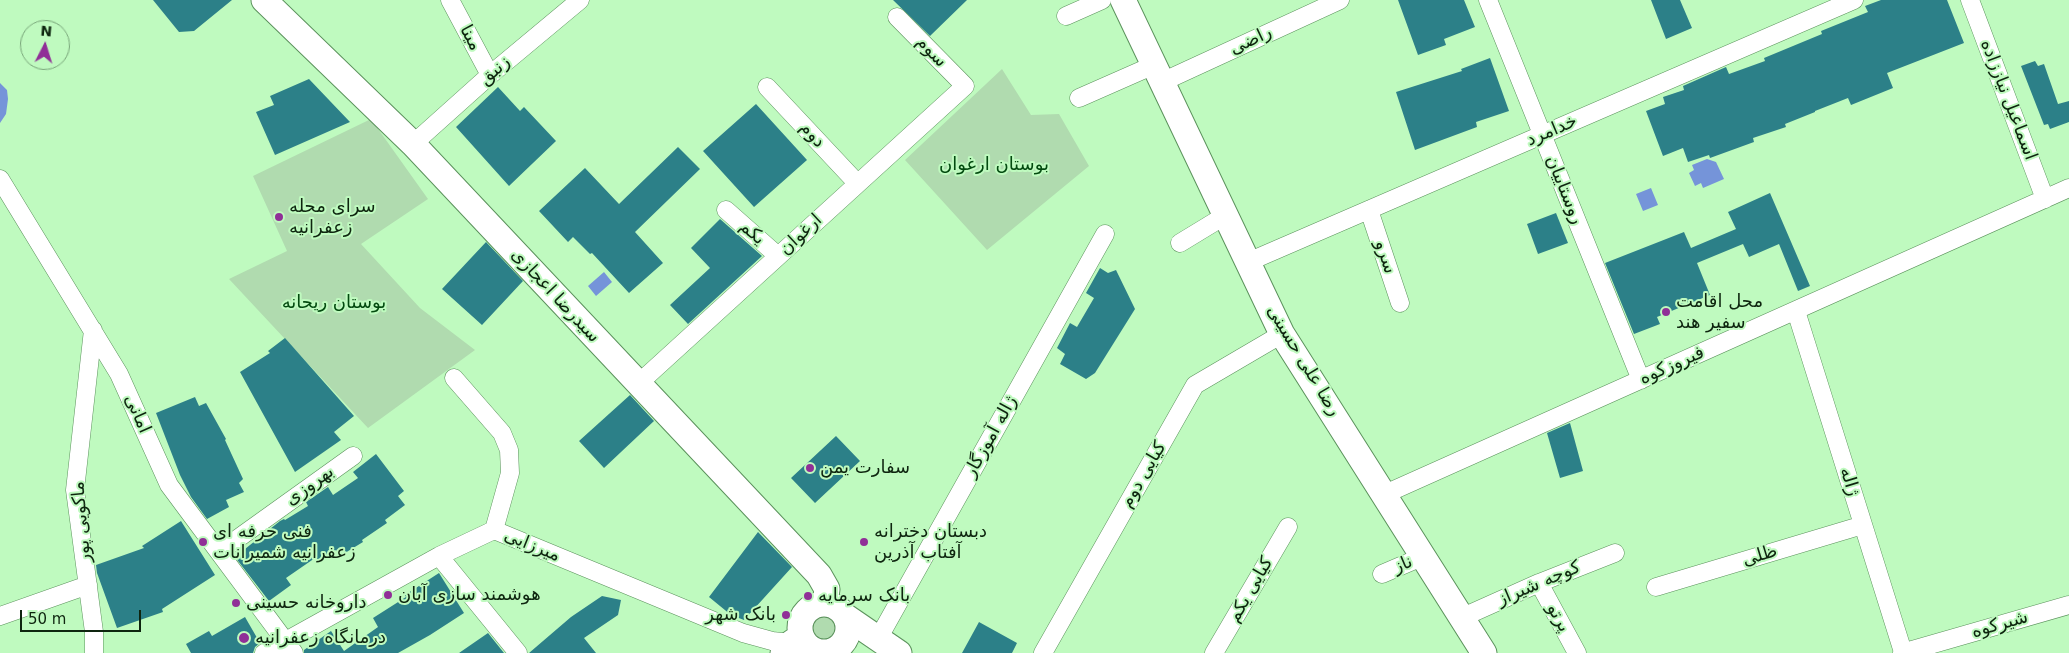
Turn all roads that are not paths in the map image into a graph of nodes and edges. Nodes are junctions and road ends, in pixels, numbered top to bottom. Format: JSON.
{"nodes":[{"id":1,"x":264,"y":0,"type":"edge"},
{"id":2,"x":450,"y":0,"type":"edge"},
{"id":3,"x":580,"y":0,"type":"edge"},
{"id":4,"x":1102,"y":0,"type":"edge"},
{"id":5,"x":1123,"y":0,"type":"edge"},
{"id":6,"x":1340,"y":0,"type":"edge"},
{"id":7,"x":1488,"y":0,"type":"edge"},
{"id":8,"x":1854,"y":0,"type":"edge"},
{"id":9,"x":1970,"y":0,"type":"edge"},
{"id":10,"x":1066,"y":16,"type":"dead end"},
{"id":11,"x":897,"y":17,"type":"dead end"},
{"id":12,"x":1158,"y":73,"type":"junction"},
{"id":13,"x":490,"y":75,"type":"junction"},
{"id":14,"x":965,"y":86,"type":"joint"},
{"id":15,"x":767,"y":87,"type":"dead end"},
{"id":16,"x":1079,"y":98,"type":"dead end"},
{"id":17,"x":1542,"y":135,"type":"junction"},
{"id":18,"x":413,"y":144,"type":"junction"},
{"id":19,"x":0,"y":179,"type":"edge"},
{"id":20,"x":857,"y":183,"type":"junction"},
{"id":21,"x":2069,"y":188,"type":"edge"},
{"id":22,"x":2045,"y":199,"type":"junction"},
{"id":23,"x":726,"y":210,"type":"dead end"},
{"id":24,"x":1369,"y":210,"type":"junction"},
{"id":25,"x":1226,"y":215,"type":"junction"},
{"id":26,"x":1105,"y":234,"type":"dead end"},
{"id":27,"x":1180,"y":243,"type":"dead end"},
{"id":28,"x":778,"y":256,"type":"junction"},
{"id":29,"x":1248,"y":262,"type":"junction"},
{"id":30,"x":1400,"y":303,"type":"dead end"},
{"id":31,"x":1796,"y":310,"type":"junction"},
{"id":32,"x":92,"y":330,"type":"junction"},
{"id":33,"x":1282,"y":334,"type":"junction"},
{"id":34,"x":454,"y":378,"type":"dead end"},
{"id":35,"x":1640,"y":380,"type":"junction"},
{"id":36,"x":638,"y":384,"type":"junction"},
{"id":37,"x":353,"y":456,"type":"dead end"},
{"id":38,"x":1385,"y":494,"type":"junction"},
{"id":39,"x":1863,"y":524,"type":"junction"},
{"id":40,"x":1288,"y":526,"type":"dead end"},
{"id":41,"x":494,"y":530,"type":"junction"},
{"id":42,"x":219,"y":552,"type":"junction"},
{"id":43,"x":1615,"y":553,"type":"dead end"},
{"id":44,"x":439,"y":556,"type":"junction"},
{"id":45,"x":1424,"y":556,"type":"junction"},
{"id":46,"x":1382,"y":574,"type":"dead end"},
{"id":47,"x":1539,"y":583,"type":"junction"},
{"id":48,"x":88,"y":585,"type":"junction"},
{"id":49,"x":1656,"y":588,"type":"dead end"},
{"id":50,"x":2069,"y":605,"type":"edge"},
{"id":51,"x":835,"y":610,"type":"junction"},
{"id":52,"x":0,"y":616,"type":"edge"},
{"id":53,"x":1463,"y":617,"type":"junction"},
{"id":54,"x":878,"y":639,"type":"junction"},
{"id":55,"x":290,"y":647,"type":"edge"},
{"id":56,"x":806,"y":648,"type":"edge"},
{"id":57,"x":94,"y":653,"type":"edge"},
{"id":58,"x":264,"y":653,"type":"edge"},
{"id":59,"x":518,"y":653,"type":"edge"},
{"id":60,"x":899,"y":653,"type":"edge"},
{"id":61,"x":1043,"y":653,"type":"edge"},
{"id":62,"x":1214,"y":653,"type":"edge"},
{"id":63,"x":1484,"y":653,"type":"edge"},
{"id":64,"x":1577,"y":653,"type":"edge"},
{"id":65,"x":1902,"y":653,"type":"edge"}],
"edges":[{"from":1,"to":18,"type":"main road","name":"سیدرضا اعجازی"},
{"from":2,"to":13,"type":"street","name":"مینا"},
{"from":3,"to":13,"type":"street","name":"زنبق"},
{"from":4,"to":10,"type":"street"},
{"from":5,"to":12,"type":"main road","name":"رضا علی حسینی"},
{"from":6,"to":12,"type":"street","name":"راضی"},
{"from":7,"to":17,"type":"street","name":"روستاییان"},
{"from":8,"to":17,"type":"street","name":"خدامرد"},
{"from":9,"to":22,"type":"street","name":"اسماعیل نیاززاده"},
{"from":11,"to":14,"type":"street","name":"سوم"},
{"from":12,"to":16,"type":"street","name":"راضی"},
{"from":12,"to":25,"type":"main road","name":"رضا علی حسینی"},
{"from":13,"to":18,"type":"street","name":"زنبق"},
{"from":14,"to":20,"type":"street","name":"ارغوان"},
{"from":15,"to":20,"type":"street","name":"دوم"},
{"from":17,"to":24,"type":"street","name":"خدامرد"},
{"from":17,"to":35,"type":"street","name":"روستاییان"},
{"from":18,"to":36,"type":"main road","name":"سیدرضا اعجازی"},
{"from":19,"to":32,"type":"street","name":"امانی"},
{"from":20,"to":28,"type":"street","name":"ارغوان"},
{"from":21,"to":22,"type":"street","name":"فیروزکوه"},
{"from":22,"to":31,"type":"street","name":"فیروزکوه"},
{"from":23,"to":28,"type":"street","name":"یکم"},
{"from":24,"to":29,"type":"street","name":"خدامرد"},
{"from":24,"to":30,"type":"street","name":"سرو"},
{"from":25,"to":27,"type":"street"},
{"from":25,"to":29,"type":"main road","name":"رضا علی حسینی"},
{"from":26,"to":54,"type":"street","name":"ژاله آموزگار"},
{"from":28,"to":36,"type":"street","name":"ارغوان"},
{"from":29,"to":33,"type":"main road","name":"رضا علی حسینی"},
{"from":31,"to":35,"type":"street","name":"فیروزکوه"},
{"from":31,"to":39,"type":"street","name":"ژاله"},
{"from":32,"to":42,"type":"street","name":"امانی"},
{"from":32,"to":48,"type":"street","name":"ماکویی‌ پور"},
{"from":33,"to":38,"type":"main road","name":"رضا علی حسینی"},
{"from":33,"to":61,"type":"street","name":"کیایی دوم"},
{"from":34,"to":41,"type":"street"},
{"from":35,"to":38,"type":"street","name":"فیروزکوه"},
{"from":36,"to":51,"type":"main road","name":"سیدرضا اعجازی"},
{"from":37,"to":42,"type":"street","name":"بهروزی"},
{"from":38,"to":45,"type":"main road","name":"رضا علی حسینی"},
{"from":39,"to":49,"type":"street","name":"ظلی"},
{"from":39,"to":65,"type":"street","name":"ژاله"},
{"from":40,"to":62,"type":"street","name":"کیایی یکم"},
{"from":41,"to":44,"type":"street","name":"میرزایی"},
{"from":41,"to":56,"type":"street","name":"میرزایی"},
{"from":42,"to":55,"type":"street","name":"امانی"},
{"from":43,"to":47,"type":"street","name":"کوچه شیراز"},
{"from":44,"to":55,"type":"street","name":"میرزایی"},
{"from":44,"to":59,"type":"street"},
{"from":45,"to":46,"type":"street","name":"ناز"},
{"from":45,"to":53,"type":"main road","name":"رضا علی حسینی"},
{"from":47,"to":53,"type":"street","name":"کوچه شیراز"},
{"from":47,"to":64,"type":"street","name":"پرتو"},
{"from":48,"to":52,"type":"street"},
{"from":48,"to":57,"type":"street","name":"ماکویی‌ پور"},
{"from":50,"to":65,"type":"street","name":"شیرکوه"},
{"from":51,"to":54,"type":"main road"},
{"from":51,"to":56,"type":"main road"},
{"from":51,"to":56,"type":"main road"},
{"from":53,"to":63,"type":"main road","name":"رضا علی حسینی"},
{"from":54,"to":60,"type":"main road"},
{"from":55,"to":58,"type":"street","name":"میرزایی"}]}
